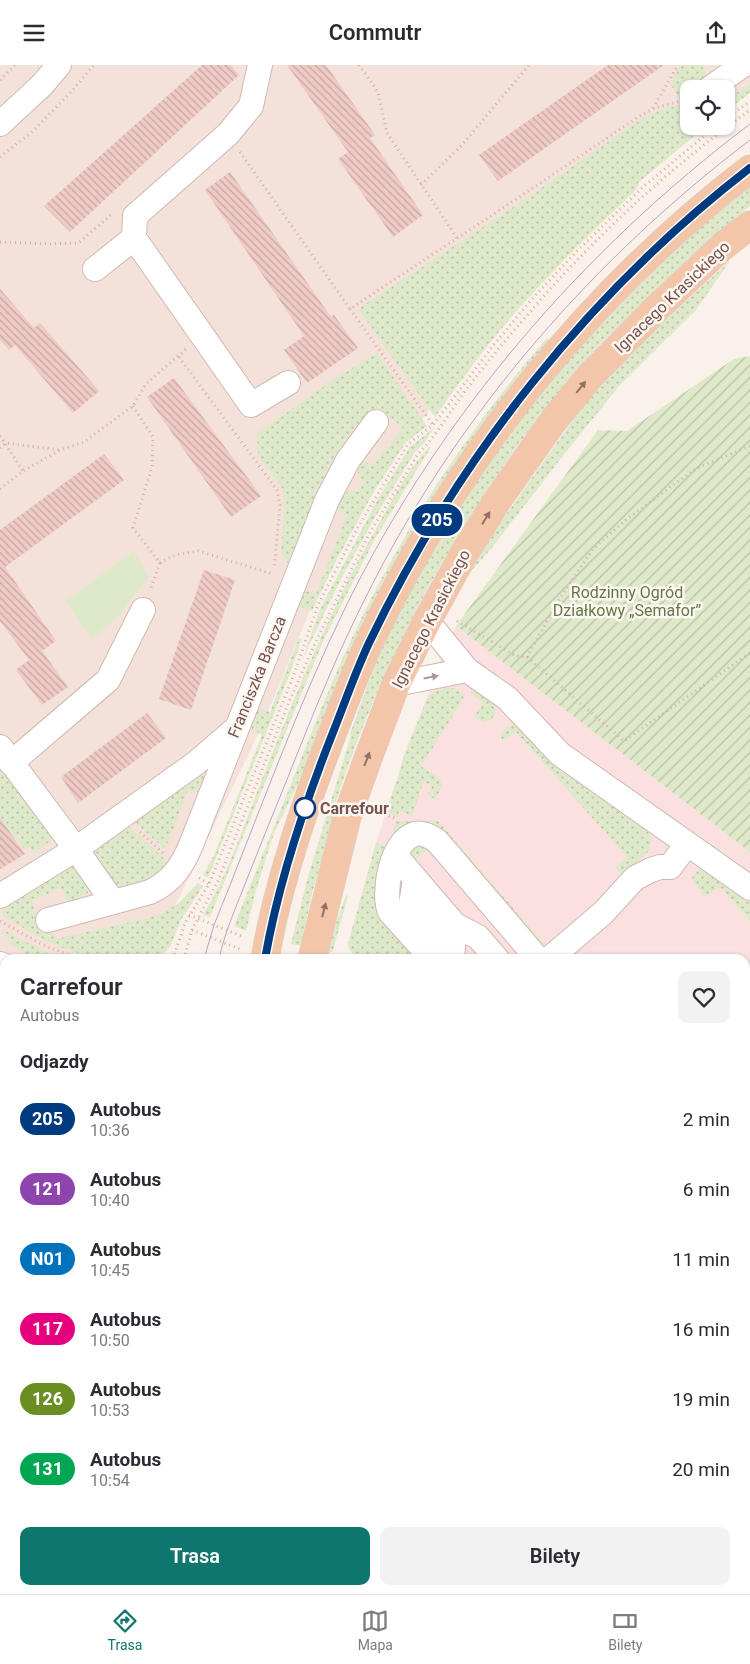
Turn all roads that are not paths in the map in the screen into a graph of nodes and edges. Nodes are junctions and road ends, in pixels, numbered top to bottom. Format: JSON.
{"nodes":[{"id":1,"x":59,"y":65,"type":"edge"},
{"id":2,"x":260,"y":65,"type":"edge"},
{"id":3,"x":743,"y":65,"type":"edge"},
{"id":4,"x":713,"y":78,"type":"edge"},
{"id":5,"x":0,"y":124,"type":"edge"},
{"id":6,"x":750,"y":169,"type":"edge"},
{"id":7,"x":750,"y":225,"type":"edge"},
{"id":8,"x":134,"y":238,"type":"junction"},
{"id":9,"x":95,"y":269,"type":"dead end"},
{"id":10,"x":288,"y":383,"type":"dead end"},
{"id":11,"x":376,"y":422,"type":"dead end"},
{"id":12,"x":143,"y":610,"type":"road end"},
{"id":13,"x":427,"y":621,"type":"junction"},
{"id":14,"x":467,"y":670,"type":"junction"},
{"id":15,"x":396,"y":684,"type":"junction"},
{"id":16,"x":239,"y":724,"type":"junction"},
{"id":17,"x":5,"y":755,"type":"edge"},
{"id":18,"x":687,"y":844,"type":"junction"},
{"id":19,"x":76,"y":849,"type":"junction"},
{"id":20,"x":395,"y":855,"type":"junction"},
{"id":21,"x":415,"y":879,"type":"junction"},
{"id":22,"x":750,"y":888,"type":"edge"},
{"id":23,"x":0,"y":896,"type":"edge"},
{"id":24,"x":433,"y":900,"type":"junction"},
{"id":25,"x":113,"y":902,"type":"junction"},
{"id":26,"x":48,"y":920,"type":"dead end"},
{"id":27,"x":455,"y":925,"type":"junction"},
{"id":28,"x":407,"y":931,"type":"junction"},
{"id":29,"x":254,"y":954,"type":"edge"},
{"id":30,"x":313,"y":954,"type":"edge"},
{"id":31,"x":433,"y":954,"type":"edge"},
{"id":32,"x":438,"y":954,"type":"edge"},
{"id":33,"x":440,"y":954,"type":"edge"},
{"id":34,"x":493,"y":954,"type":"edge"},
{"id":35,"x":534,"y":954,"type":"edge"},
{"id":36,"x":555,"y":954,"type":"edge"}],
"edges":[{"from":1,"to":5,"type":"street"},
{"from":2,"to":8,"type":"street"},
{"from":3,"to":4,"type":"street"},
{"from":6,"to":29,"type":"main road"},
{"from":13,"to":7,"type":"main road","name":"Ignacego Krasickiego","one_way":true},
{"from":8,"to":9,"type":"street"},
{"from":8,"to":10,"type":"street"},
{"from":11,"to":16,"type":"street","name":"Franciszka Barcza"},
{"from":12,"to":17,"type":"street"},
{"from":13,"to":14,"type":"street"},
{"from":13,"to":15,"type":"main road","name":"Ignacego Krasickiego"},
{"from":15,"to":14,"type":"street","one_way":true},
{"from":14,"to":18,"type":"street"},
{"from":30,"to":15,"type":"main road","name":"Ignacego Krasickiego","one_way":true},
{"from":16,"to":19,"type":"street"},
{"from":16,"to":25,"type":"street","name":"Franciszka Barcza"},
{"from":17,"to":19,"type":"street"},
{"from":18,"to":22,"type":"street"},
{"from":18,"to":36,"type":"street"},
{"from":19,"to":23,"type":"street"},
{"from":19,"to":25,"type":"street"},
{"from":20,"to":21,"type":"street"},
{"from":20,"to":28,"type":"street"},
{"from":20,"to":35,"type":"street"},
{"from":21,"to":24,"type":"street"},
{"from":21,"to":28,"type":"street"},
{"from":24,"to":27,"type":"street"},
{"from":24,"to":32,"type":"street"},
{"from":25,"to":26,"type":"street","name":"Franciszka Barcza"},
{"from":27,"to":33,"type":"street"},
{"from":27,"to":34,"type":"street"},
{"from":28,"to":31,"type":"street"}]}
